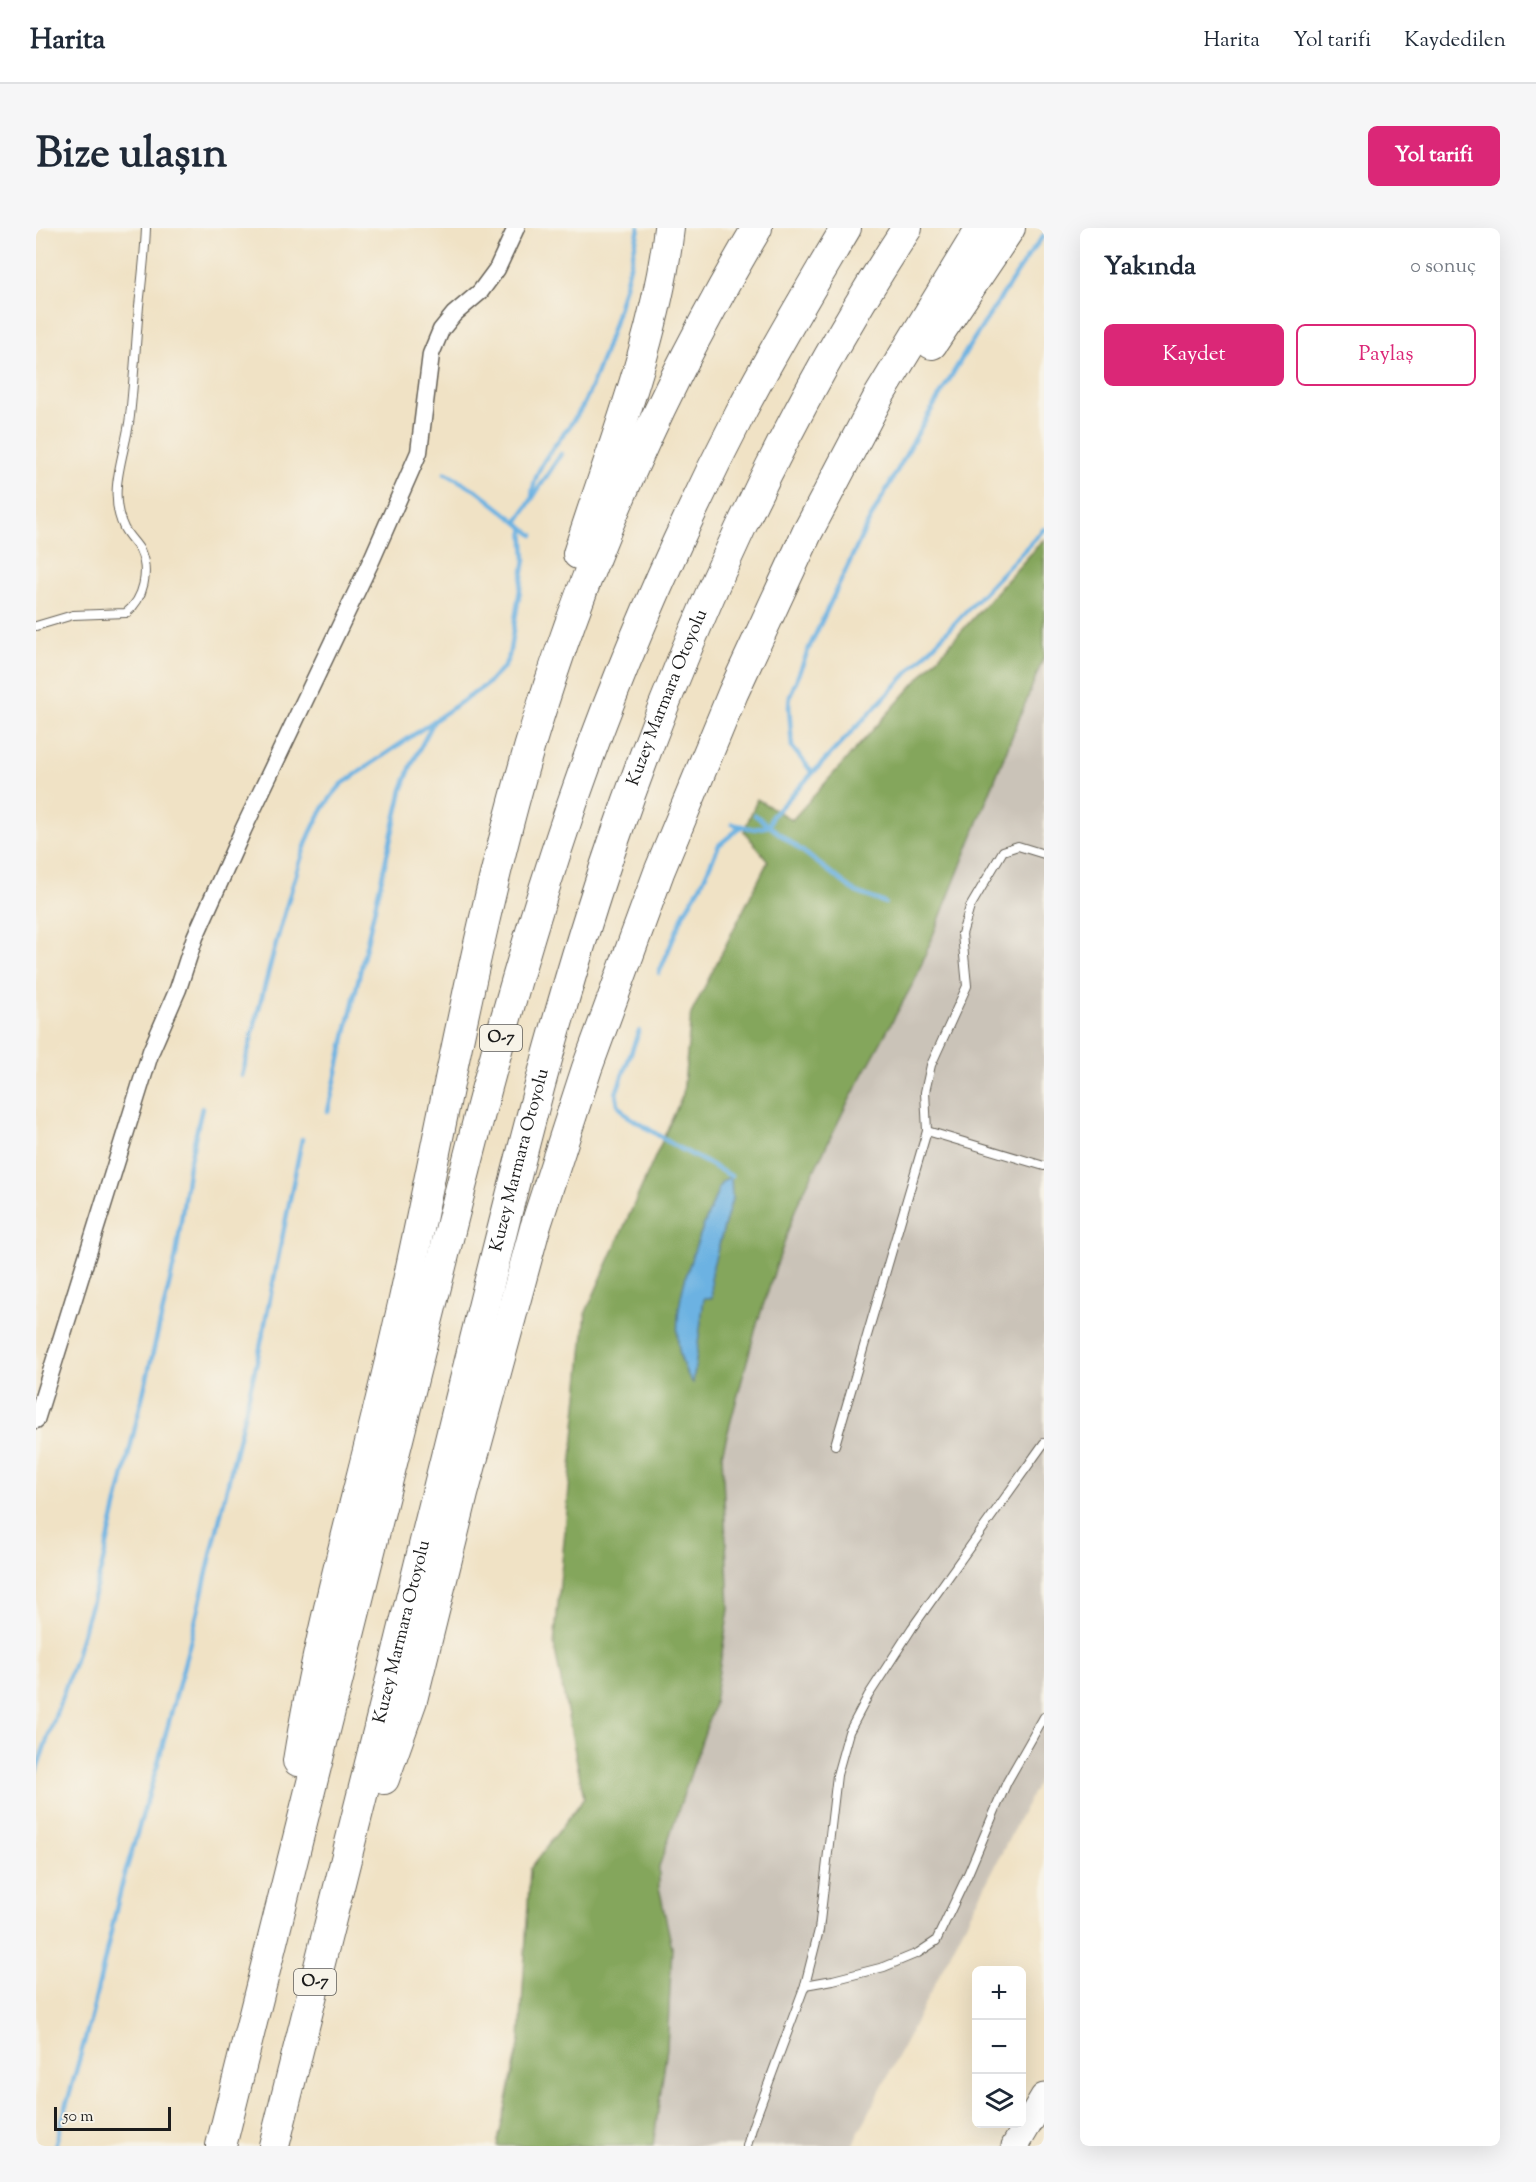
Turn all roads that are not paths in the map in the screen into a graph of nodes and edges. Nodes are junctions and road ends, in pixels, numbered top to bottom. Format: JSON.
{"nodes":[{"id":1,"x":146,"y":228,"type":"edge"},
{"id":2,"x":516,"y":228,"type":"edge"},
{"id":3,"x":669,"y":228,"type":"edge"},
{"id":4,"x":757,"y":228,"type":"edge"},
{"id":5,"x":846,"y":228,"type":"edge"},
{"id":6,"x":907,"y":228,"type":"edge"},
{"id":7,"x":981,"y":228,"type":"edge"},
{"id":8,"x":1010,"y":228,"type":"edge"},
{"id":9,"x":36,"y":626,"type":"edge"},
{"id":10,"x":688,"y":799,"type":"junction"},
{"id":11,"x":1044,"y":854,"type":"edge"},
{"id":12,"x":485,"y":918,"type":"junction"},
{"id":13,"x":927,"y":1131,"type":"junction"},
{"id":14,"x":1043,"y":1164,"type":"edge"},
{"id":15,"x":36,"y":1420,"type":"edge"},
{"id":16,"x":1044,"y":1443,"type":"edge"},
{"id":17,"x":835,"y":1445,"type":"dead end"},
{"id":18,"x":1044,"y":1717,"type":"edge"},
{"id":19,"x":357,"y":1819,"type":"junction"},
{"id":20,"x":283,"y":1895,"type":"junction"},
{"id":21,"x":805,"y":1985,"type":"junction"},
{"id":22,"x":1044,"y":2097,"type":"edge"},
{"id":23,"x":221,"y":2146,"type":"edge"},
{"id":24,"x":274,"y":2146,"type":"edge"},
{"id":25,"x":747,"y":2146,"type":"edge"},
{"id":26,"x":1015,"y":2146,"type":"edge"}],
"edges":[{"from":1,"to":9,"type":"lane"},
{"from":2,"to":15,"type":"street"},
{"from":3,"to":12,"type":"highway"},
{"from":4,"to":12,"type":"highway"},
{"from":5,"to":20,"type":"highway","number":"O-7"},
{"from":6,"to":19,"type":"highway","name":"Kuzey Marmara Otoyolu","number":"O-7"},
{"from":7,"to":10,"type":"highway"},
{"from":8,"to":10,"type":"highway"},
{"from":10,"to":19,"type":"highway"},
{"from":11,"to":13,"type":"lane"},
{"from":12,"to":20,"type":"highway"},
{"from":13,"to":14,"type":"lane"},
{"from":13,"to":17,"type":"lane"},
{"from":16,"to":21,"type":"lane"},
{"from":18,"to":21,"type":"lane"},
{"from":19,"to":24,"type":"highway","name":"Kuzey Marmara Otoyolu","number":"O-7"},
{"from":20,"to":23,"type":"highway","number":"O-7"},
{"from":21,"to":25,"type":"lane"},
{"from":22,"to":26,"type":"highway"}]}
